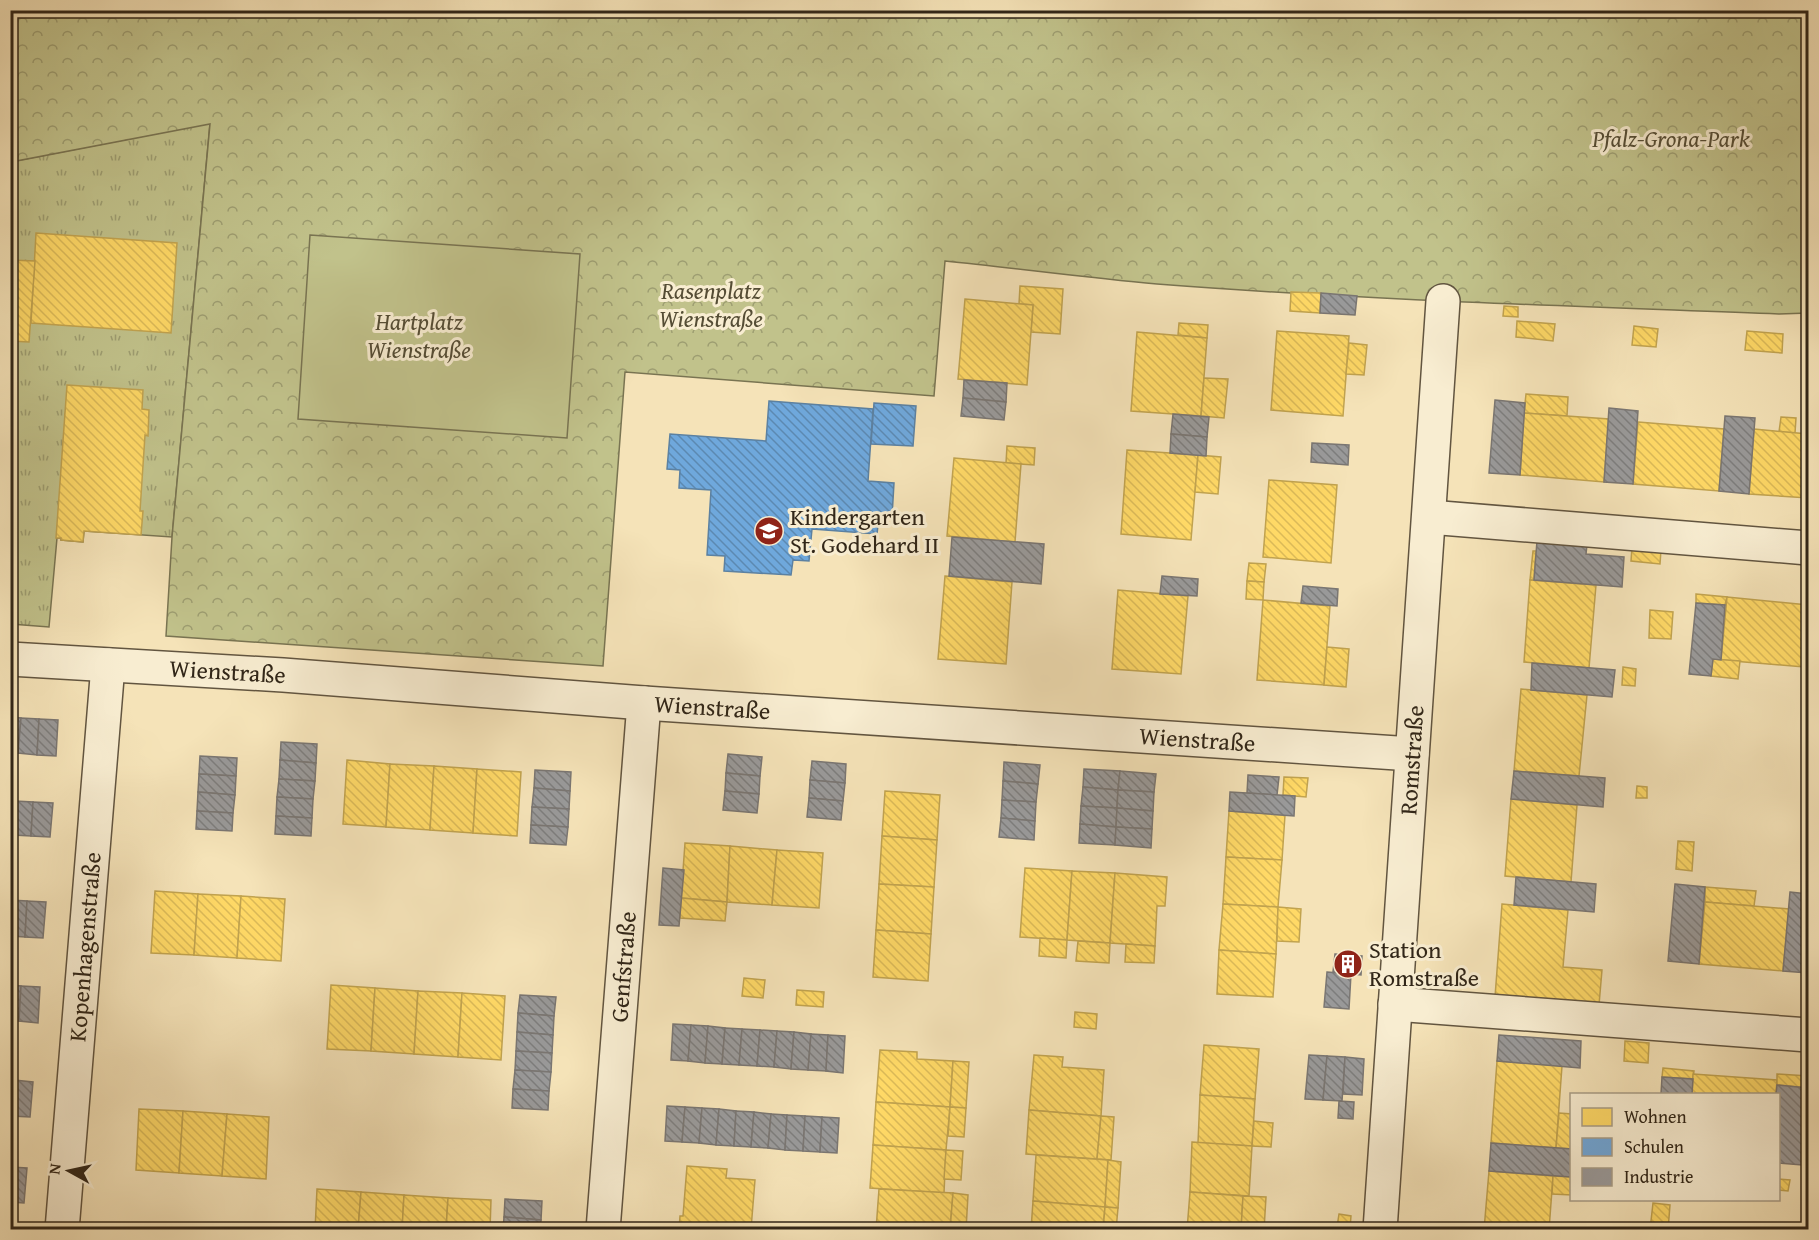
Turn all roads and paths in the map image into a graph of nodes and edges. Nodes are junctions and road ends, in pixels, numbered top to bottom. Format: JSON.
{"nodes":[{"id":1,"x":1443,"y":301,"type":"dead end"},
{"id":2,"x":1429,"y":517,"type":"junction"},
{"id":3,"x":1809,"y":548,"type":"edge"},
{"id":4,"x":10,"y":659,"type":"edge"},
{"id":5,"x":108,"y":665,"type":"junction"},
{"id":6,"x":644,"y":703,"type":"junction"},
{"id":7,"x":1412,"y":754,"type":"junction"},
{"id":8,"x":1395,"y":1004,"type":"junction"},
{"id":9,"x":1809,"y":1035,"type":"edge"},
{"id":10,"x":62,"y":1230,"type":"edge"},
{"id":11,"x":603,"y":1230,"type":"edge"},
{"id":12,"x":1380,"y":1230,"type":"edge"}],
"edges":[{"from":1,"to":2,"type":"street","name":"Romstraße"},
{"from":2,"to":3,"type":"street"},
{"from":2,"to":7,"type":"street","name":"Romstraße"},
{"from":4,"to":5,"type":"street","name":"Wienstraße"},
{"from":5,"to":6,"type":"street","name":"Wienstraße"},
{"from":5,"to":10,"type":"street","name":"Kopenhagenstraße"},
{"from":6,"to":7,"type":"street","name":"Wienstraße"},
{"from":6,"to":11,"type":"street","name":"Genfstraße"},
{"from":7,"to":8,"type":"street","name":"Romstraße"},
{"from":8,"to":9,"type":"street"},
{"from":8,"to":12,"type":"street","name":"Romstraße"}]}
